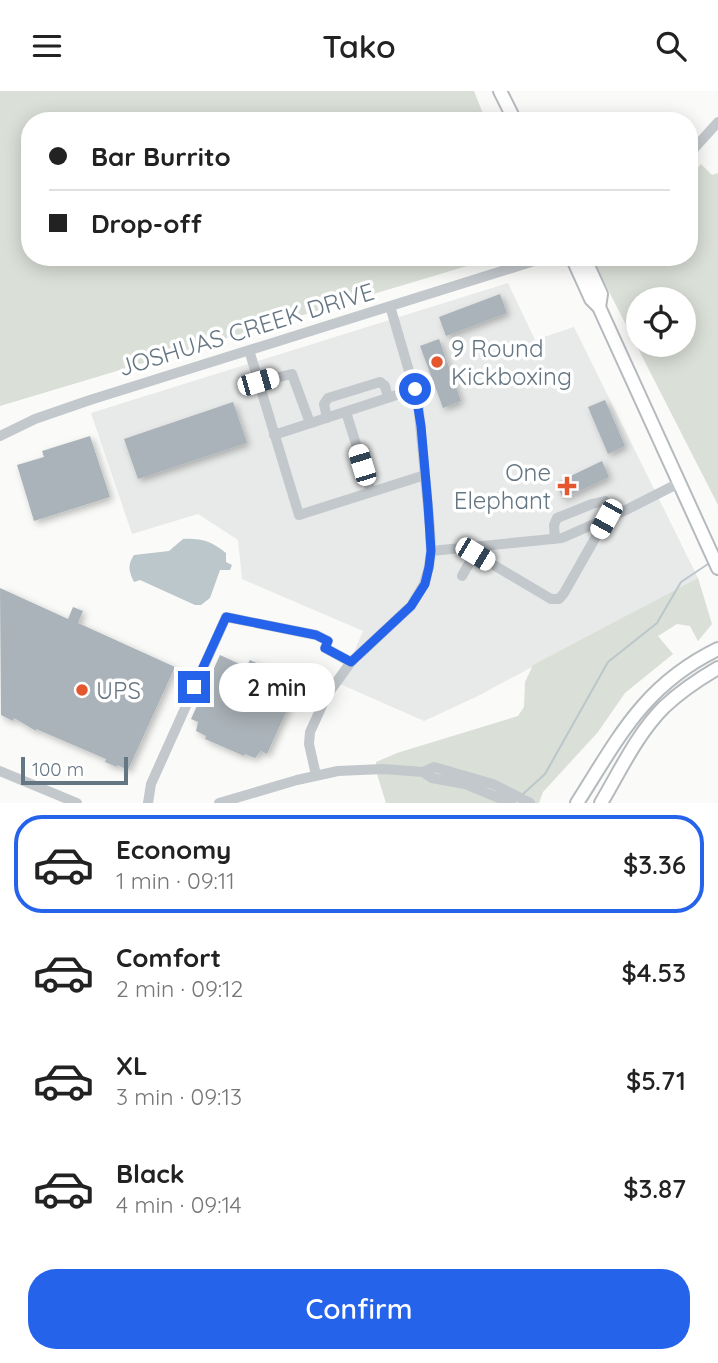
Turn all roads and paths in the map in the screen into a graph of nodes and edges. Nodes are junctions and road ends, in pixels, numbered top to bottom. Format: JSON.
{"nodes":[{"id":1,"x":500,"y":91,"type":"edge"},
{"id":2,"x":510,"y":112,"type":"edge"},
{"id":3,"x":718,"y":122,"type":"edge"},
{"id":4,"x":698,"y":144,"type":"edge"},
{"id":5,"x":518,"y":266,"type":"edge"},
{"id":6,"x":576,"y":266,"type":"edge"},
{"id":7,"x":588,"y":266,"type":"edge"},
{"id":8,"x":390,"y":306,"type":"junction"},
{"id":9,"x":599,"y":307,"type":"junction"},
{"id":10,"x":249,"y":350,"type":"junction"},
{"id":11,"x":258,"y":382,"type":"junction"},
{"id":12,"x":415,"y":389,"type":"junction"},
{"id":13,"x":388,"y":398,"type":"junction"},
{"id":14,"x":346,"y":412,"type":"junction"},
{"id":15,"x":327,"y":418,"type":"junction"},
{"id":16,"x":310,"y":423,"type":"junction"},
{"id":17,"x":274,"y":435,"type":"junction"},
{"id":18,"x":0,"y":436,"type":"edge"},
{"id":19,"x":425,"y":475,"type":"junction"},
{"id":20,"x":679,"y":483,"type":"junction"},
{"id":21,"x":371,"y":492,"type":"junction"},
{"id":22,"x":611,"y":517,"type":"junction"},
{"id":23,"x":555,"y":539,"type":"junction"},
{"id":24,"x":477,"y":550,"type":"junction"},
{"id":25,"x":431,"y":551,"type":"junction"},
{"id":26,"x":718,"y":568,"type":"edge"},
{"id":27,"x":462,"y":576,"type":"dead end"},
{"id":28,"x":718,"y":637,"type":"edge"},
{"id":29,"x":718,"y":649,"type":"edge"},
{"id":30,"x":700,"y":657,"type":"junction"},
{"id":31,"x":351,"y":662,"type":"junction"},
{"id":32,"x":718,"y":668,"type":"edge"},
{"id":33,"x":0,"y":771,"type":"edge"},
{"id":34,"x":316,"y":775,"type":"junction"},
{"id":35,"x":491,"y":788,"type":"junction"},
{"id":36,"x":76,"y":803,"type":"edge"},
{"id":37,"x":148,"y":803,"type":"edge"},
{"id":38,"x":219,"y":803,"type":"edge"},
{"id":39,"x":511,"y":803,"type":"edge"},
{"id":40,"x":530,"y":803,"type":"edge"},
{"id":41,"x":577,"y":803,"type":"edge"},
{"id":42,"x":601,"y":803,"type":"edge"}],
"edges":[{"from":1,"to":2,"type":"main road"},
{"from":3,"to":4,"type":"street"},
{"from":5,"to":8,"type":"street","name":"JOSHUAS CREEK DRIVE"},
{"from":6,"to":9,"type":"main road"},
{"from":7,"to":9,"type":"main road"},
{"from":8,"to":10,"type":"street","name":"JOSHUAS CREEK DRIVE"},
{"from":8,"to":12,"type":"street"},
{"from":9,"to":20,"type":"main road"},
{"from":10,"to":11,"type":"street"},
{"from":10,"to":18,"type":"street","name":"JOSHUAS CREEK DRIVE"},
{"from":11,"to":16,"type":"street"},
{"from":11,"to":17,"type":"street"},
{"from":12,"to":13,"type":"street"},
{"from":12,"to":19,"type":"street"},
{"from":13,"to":14,"type":"street"},
{"from":13,"to":15,"type":"street"},
{"from":14,"to":15,"type":"street"},
{"from":14,"to":21,"type":"street"},
{"from":15,"to":16,"type":"street"},
{"from":16,"to":17,"type":"street"},
{"from":17,"to":21,"type":"street"},
{"from":19,"to":21,"type":"street"},
{"from":19,"to":25,"type":"street"},
{"from":20,"to":22,"type":"street"},
{"from":20,"to":26,"type":"main road"},
{"from":22,"to":23,"type":"street"},
{"from":22,"to":23,"type":"street"},
{"from":22,"to":24,"type":"street"},
{"from":23,"to":24,"type":"street"},
{"from":24,"to":25,"type":"street"},
{"from":24,"to":27,"type":"street"},
{"from":25,"to":31,"type":"street"},
{"from":28,"to":30,"type":"main road"},
{"from":29,"to":30,"type":"main road"},
{"from":30,"to":41,"type":"main road"},
{"from":31,"to":34,"type":"street"},
{"from":31,"to":37,"type":"street"},
{"from":32,"to":42,"type":"main road"},
{"from":33,"to":36,"type":"street"},
{"from":34,"to":35,"type":"street"},
{"from":34,"to":38,"type":"street"},
{"from":35,"to":39,"type":"street"},
{"from":35,"to":40,"type":"street"}]}
